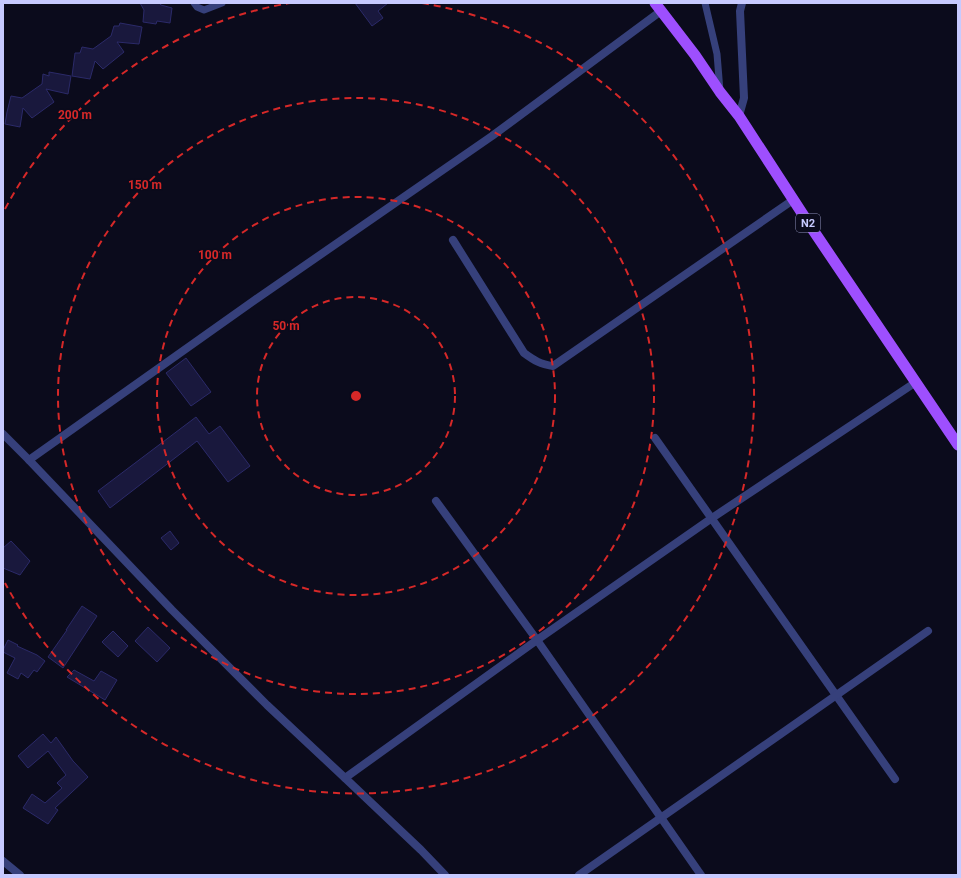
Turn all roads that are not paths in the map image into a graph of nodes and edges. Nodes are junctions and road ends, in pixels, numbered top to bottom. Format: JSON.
{"nodes":[{"id":1,"x":194,"y":3,"type":"edge"},
{"id":2,"x":222,"y":3,"type":"edge"},
{"id":3,"x":705,"y":3,"type":"edge"},
{"id":4,"x":742,"y":3,"type":"edge"},
{"id":5,"x":658,"y":7,"type":"edge"},
{"id":6,"x":720,"y":92,"type":"junction"},
{"id":7,"x":738,"y":116,"type":"junction"},
{"id":8,"x":793,"y":200,"type":"junction"},
{"id":9,"x":453,"y":240,"type":"dead end"},
{"id":10,"x":916,"y":382,"type":"junction"},
{"id":11,"x":3,"y":434,"type":"edge"},
{"id":12,"x":655,"y":438,"type":"dead end"},
{"id":13,"x":958,"y":445,"type":"edge"},
{"id":14,"x":29,"y":460,"type":"junction"},
{"id":15,"x":436,"y":501,"type":"dead end"},
{"id":16,"x":712,"y":518,"type":"junction"},
{"id":17,"x":928,"y":631,"type":"dead end"},
{"id":18,"x":537,"y":640,"type":"junction"},
{"id":19,"x":836,"y":695,"type":"junction"},
{"id":20,"x":345,"y":778,"type":"junction"},
{"id":21,"x":895,"y":779,"type":"dead end"},
{"id":22,"x":661,"y":818,"type":"junction"},
{"id":23,"x":3,"y":862,"type":"edge"},
{"id":24,"x":20,"y":875,"type":"edge"},
{"id":25,"x":445,"y":875,"type":"edge"},
{"id":26,"x":579,"y":875,"type":"edge"},
{"id":27,"x":701,"y":875,"type":"edge"}],
"edges":[{"from":1,"to":2,"type":"lane"},
{"from":3,"to":6,"type":"lane"},
{"from":4,"to":7,"type":"street"},
{"from":5,"to":6,"type":"main road","number":"N2"},
{"from":5,"to":14,"type":"street"},
{"from":6,"to":7,"type":"main road","number":"N2"},
{"from":7,"to":8,"type":"main road","number":"N2"},
{"from":8,"to":9,"type":"street"},
{"from":8,"to":10,"type":"main road","number":"N2"},
{"from":10,"to":13,"type":"main road","number":"N2"},
{"from":10,"to":16,"type":"street"},
{"from":11,"to":14,"type":"street"},
{"from":12,"to":16,"type":"street"},
{"from":14,"to":20,"type":"street"},
{"from":15,"to":18,"type":"street"},
{"from":16,"to":18,"type":"street"},
{"from":16,"to":19,"type":"street"},
{"from":17,"to":19,"type":"street"},
{"from":18,"to":20,"type":"street"},
{"from":18,"to":22,"type":"street"},
{"from":19,"to":21,"type":"street"},
{"from":19,"to":22,"type":"street"},
{"from":20,"to":25,"type":"street"},
{"from":22,"to":26,"type":"street"},
{"from":22,"to":27,"type":"street"},
{"from":23,"to":24,"type":"street"}]}
